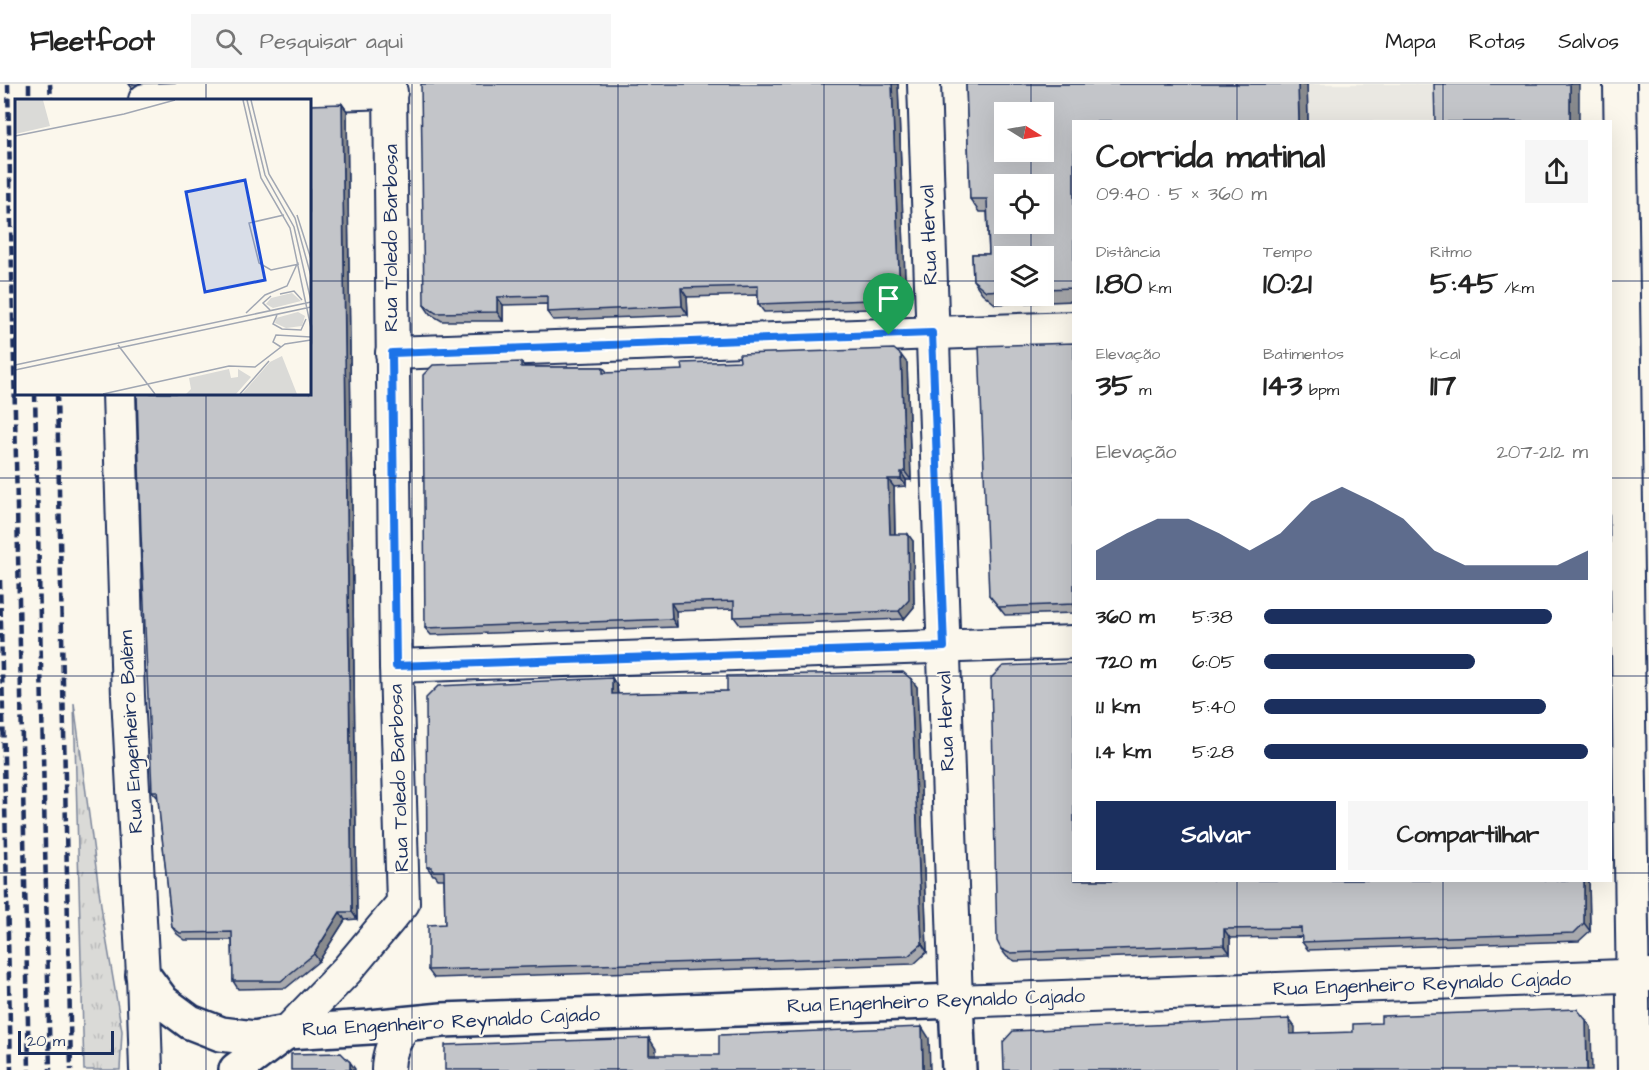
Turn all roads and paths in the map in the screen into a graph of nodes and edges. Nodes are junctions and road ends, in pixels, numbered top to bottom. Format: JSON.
{"nodes":[{"id":1,"x":924,"y":84,"type":"edge"},
{"id":2,"x":1620,"y":84,"type":"edge"},
{"id":3,"x":376,"y":88,"type":"edge"},
{"id":4,"x":164,"y":99,"type":"edge"},
{"id":5,"x":1617,"y":308,"type":"edge"},
{"id":6,"x":1072,"y":328,"type":"edge"},
{"id":7,"x":932,"y":333,"type":"junction"},
{"id":8,"x":392,"y":353,"type":"junction"},
{"id":9,"x":119,"y":394,"type":"edge"},
{"id":10,"x":1629,"y":622,"type":"edge"},
{"id":11,"x":1072,"y":642,"type":"edge"},
{"id":12,"x":944,"y":647,"type":"junction"},
{"id":13,"x":396,"y":666,"type":"junction"},
{"id":14,"x":143,"y":975,"type":"junction"},
{"id":15,"x":1640,"y":976,"type":"edge"},
{"id":16,"x":957,"y":1000,"type":"junction"},
{"id":17,"x":407,"y":1023,"type":"junction"},
{"id":18,"x":287,"y":1032,"type":"junction"},
{"id":19,"x":146,"y":1070,"type":"edge"},
{"id":20,"x":236,"y":1070,"type":"edge"},
{"id":21,"x":388,"y":1070,"type":"edge"},
{"id":22,"x":959,"y":1070,"type":"edge"},
{"id":23,"x":1634,"y":1070,"type":"edge"}],
"edges":[{"from":1,"to":7,"type":"street","name":"Rua Herval"},
{"from":2,"to":5,"type":"street"},
{"from":3,"to":4,"type":"street"},
{"from":3,"to":8,"type":"street","name":"Rua Toledo Barbosa"},
{"from":5,"to":10,"type":"street"},
{"from":6,"to":7,"type":"street"},
{"from":7,"to":8,"type":"street"},
{"from":7,"to":12,"type":"street","name":"Rua Herval"},
{"from":8,"to":13,"type":"street","name":"Rua Toledo Barbosa"},
{"from":9,"to":14,"type":"street","name":"Rua Engenheiro Balém"},
{"from":10,"to":15,"type":"street"},
{"from":11,"to":12,"type":"street"},
{"from":12,"to":13,"type":"street"},
{"from":12,"to":16,"type":"street","name":"Rua Herval"},
{"from":13,"to":18,"type":"street","name":"Rua Toledo Barbosa"},
{"from":14,"to":18,"type":"main road"},
{"from":14,"to":19,"type":"street","name":"Rua Engenheiro Balém"},
{"from":15,"to":16,"type":"street","name":"Rua Engenheiro Reynaldo Cajado"},
{"from":15,"to":23,"type":"street"},
{"from":16,"to":17,"type":"main road","name":"Rua Engenheiro Reynaldo Cajado"},
{"from":16,"to":22,"type":"main road","name":"Rua Herval"},
{"from":17,"to":18,"type":"main road","name":"Rua Engenheiro Reynaldo Cajado"},
{"from":17,"to":21,"type":"street"},
{"from":18,"to":20,"type":"main road","name":"Rua Engenheiro Reynaldo Cajado"}]}
